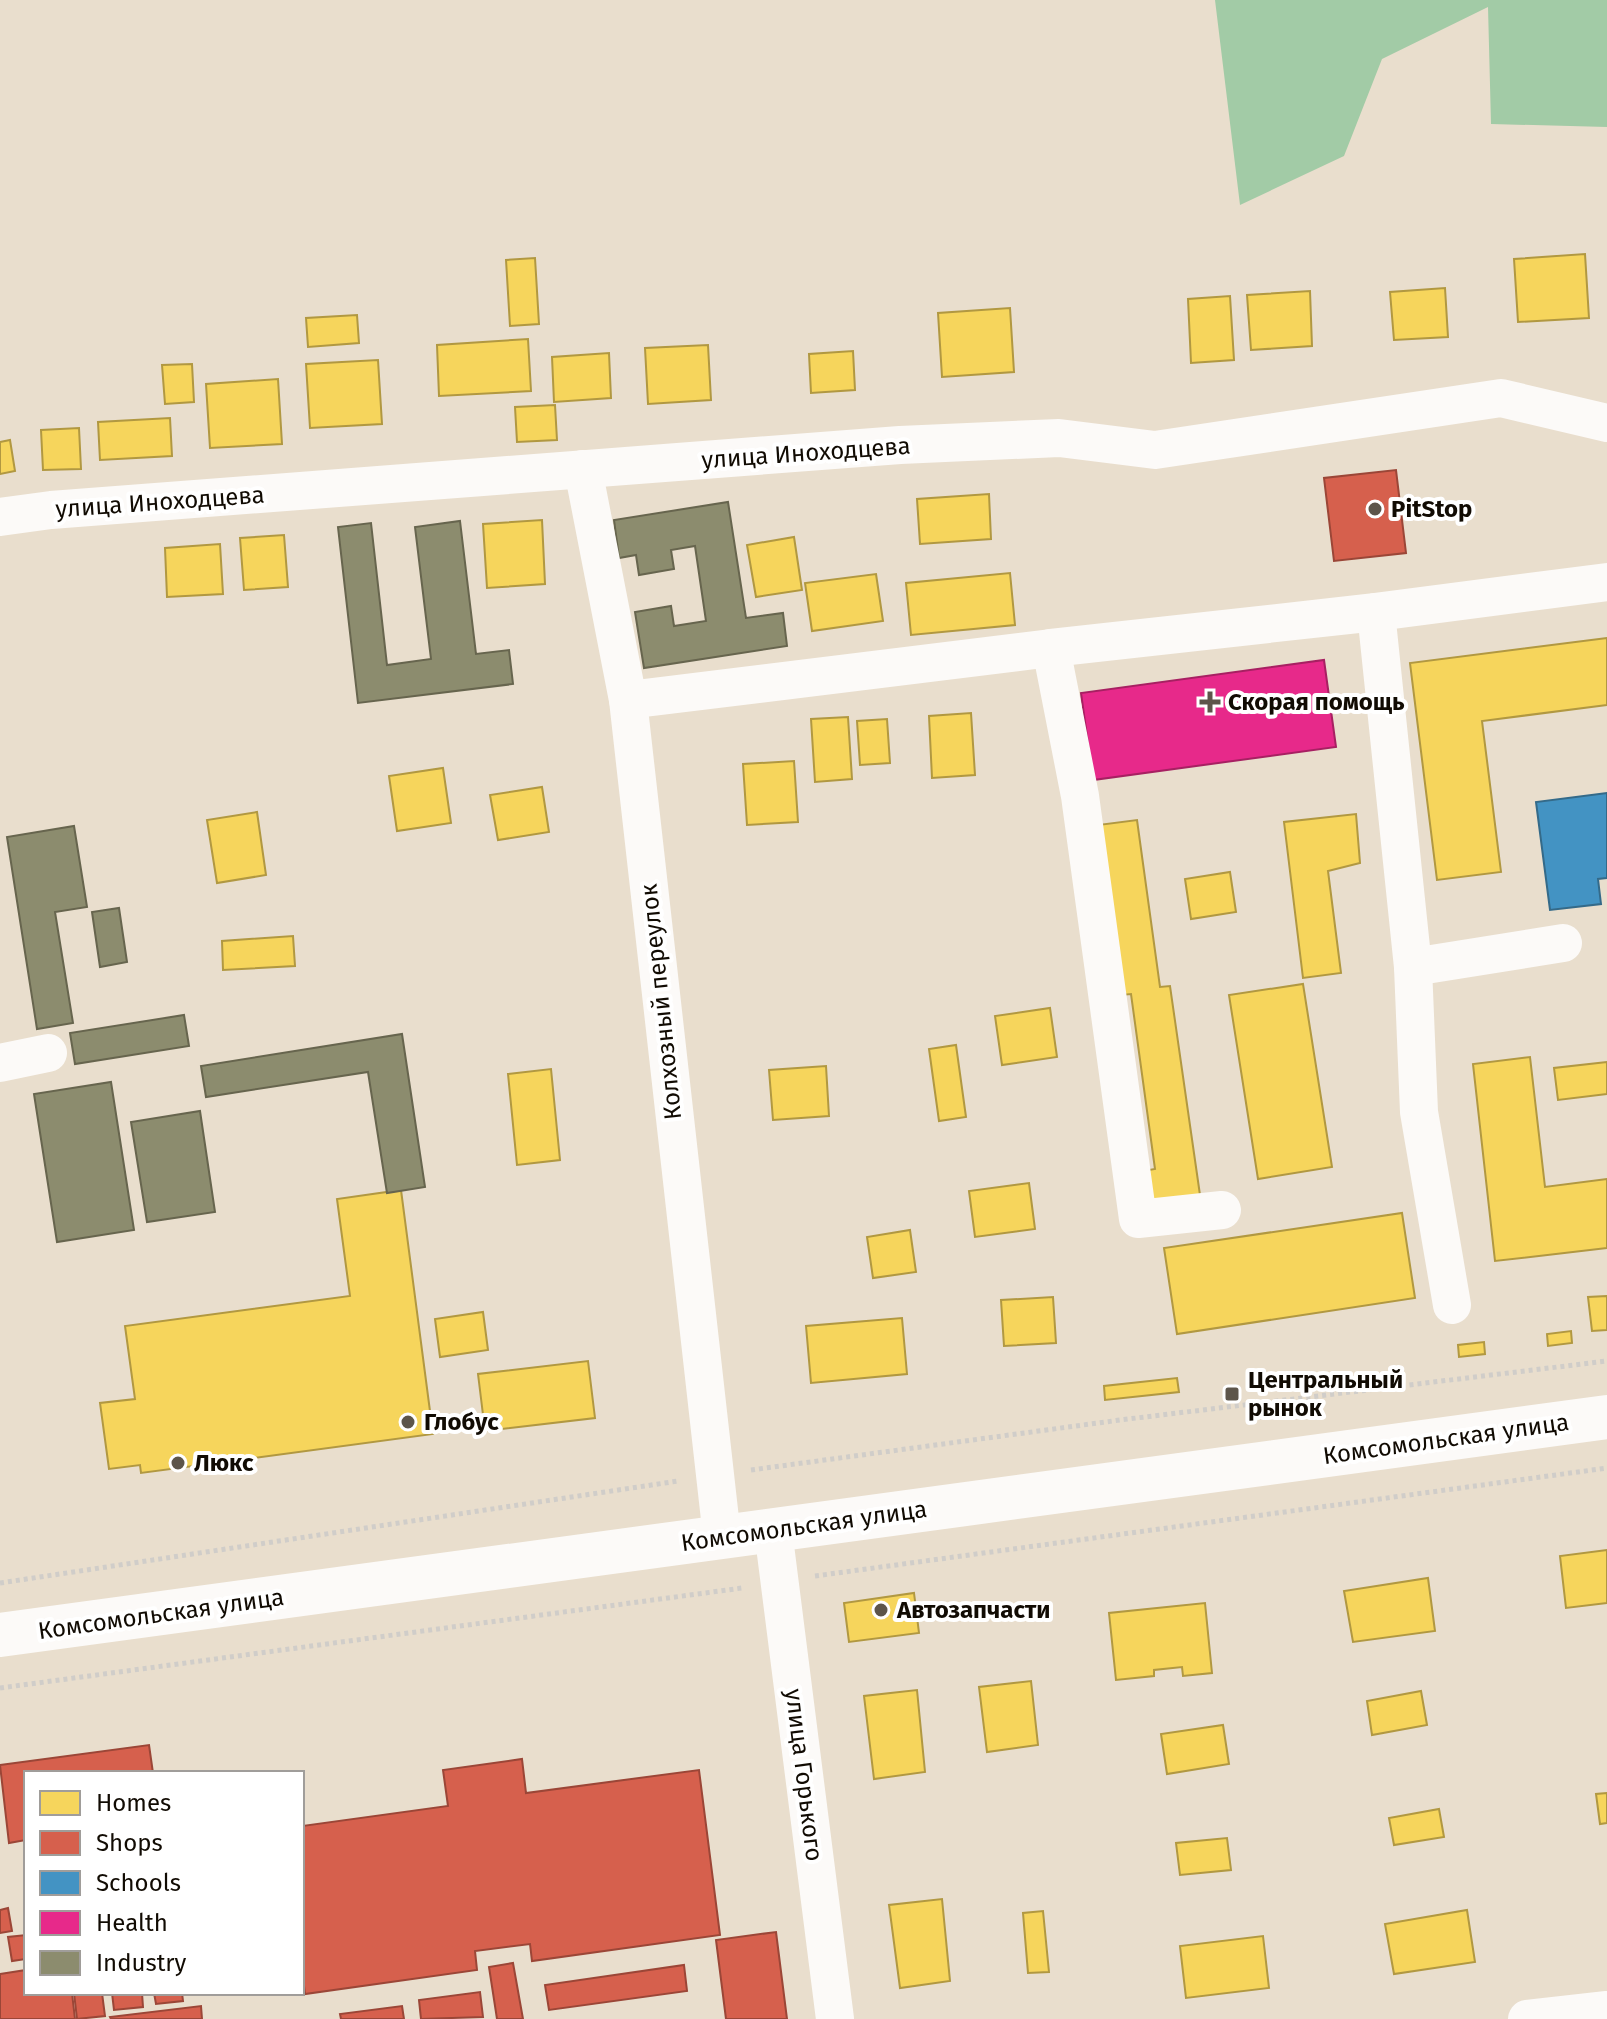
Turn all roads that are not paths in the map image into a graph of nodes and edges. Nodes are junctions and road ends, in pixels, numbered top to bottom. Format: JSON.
{"nodes":[{"id":1,"x":1607,"y":423,"type":"edge"},
{"id":2,"x":583,"y":469,"type":"junction"},
{"id":3,"x":0,"y":517,"type":"edge"},
{"id":4,"x":1607,"y":582,"type":"edge"},
{"id":5,"x":1376,"y":612,"type":"junction"},
{"id":6,"x":1051,"y":648,"type":"junction"},
{"id":7,"x":628,"y":700,"type":"junction"},
{"id":8,"x":1563,"y":943,"type":"dead end"},
{"id":9,"x":1413,"y":967,"type":"junction"},
{"id":10,"x":48,"y":1053,"type":"dead end"},
{"id":11,"x":0,"y":1063,"type":"edge"},
{"id":12,"x":1222,"y":1210,"type":"dead end"},
{"id":13,"x":1452,"y":1305,"type":"dead end"},
{"id":14,"x":1607,"y":1417,"type":"edge"},
{"id":15,"x":773,"y":1530,"type":"junction"},
{"id":16,"x":722,"y":1537,"type":"junction"},
{"id":17,"x":0,"y":1635,"type":"edge"},
{"id":18,"x":1607,"y":2010,"type":"edge"},
{"id":19,"x":835,"y":2019,"type":"edge"},
{"id":20,"x":1527,"y":2019,"type":"edge"}],
"edges":[{"from":1,"to":2,"type":"street","name":"улица Иноходцева"},
{"from":2,"to":3,"type":"street","name":"улица Иноходцева"},
{"from":2,"to":7,"type":"street","name":"Колхозный переулок"},
{"from":4,"to":5,"type":"street"},
{"from":5,"to":6,"type":"street"},
{"from":5,"to":9,"type":"street"},
{"from":6,"to":7,"type":"street"},
{"from":6,"to":12,"type":"street"},
{"from":7,"to":16,"type":"street","name":"Колхозный переулок"},
{"from":8,"to":9,"type":"street"},
{"from":9,"to":13,"type":"street"},
{"from":10,"to":11,"type":"street"},
{"from":14,"to":15,"type":"main road","name":"Комсомольская улица"},
{"from":15,"to":16,"type":"main road","name":"Комсомольская улица"},
{"from":15,"to":19,"type":"street","name":"улица Горького"},
{"from":16,"to":17,"type":"main road","name":"Комсомольская улица"},
{"from":18,"to":20,"type":"street"}]}
